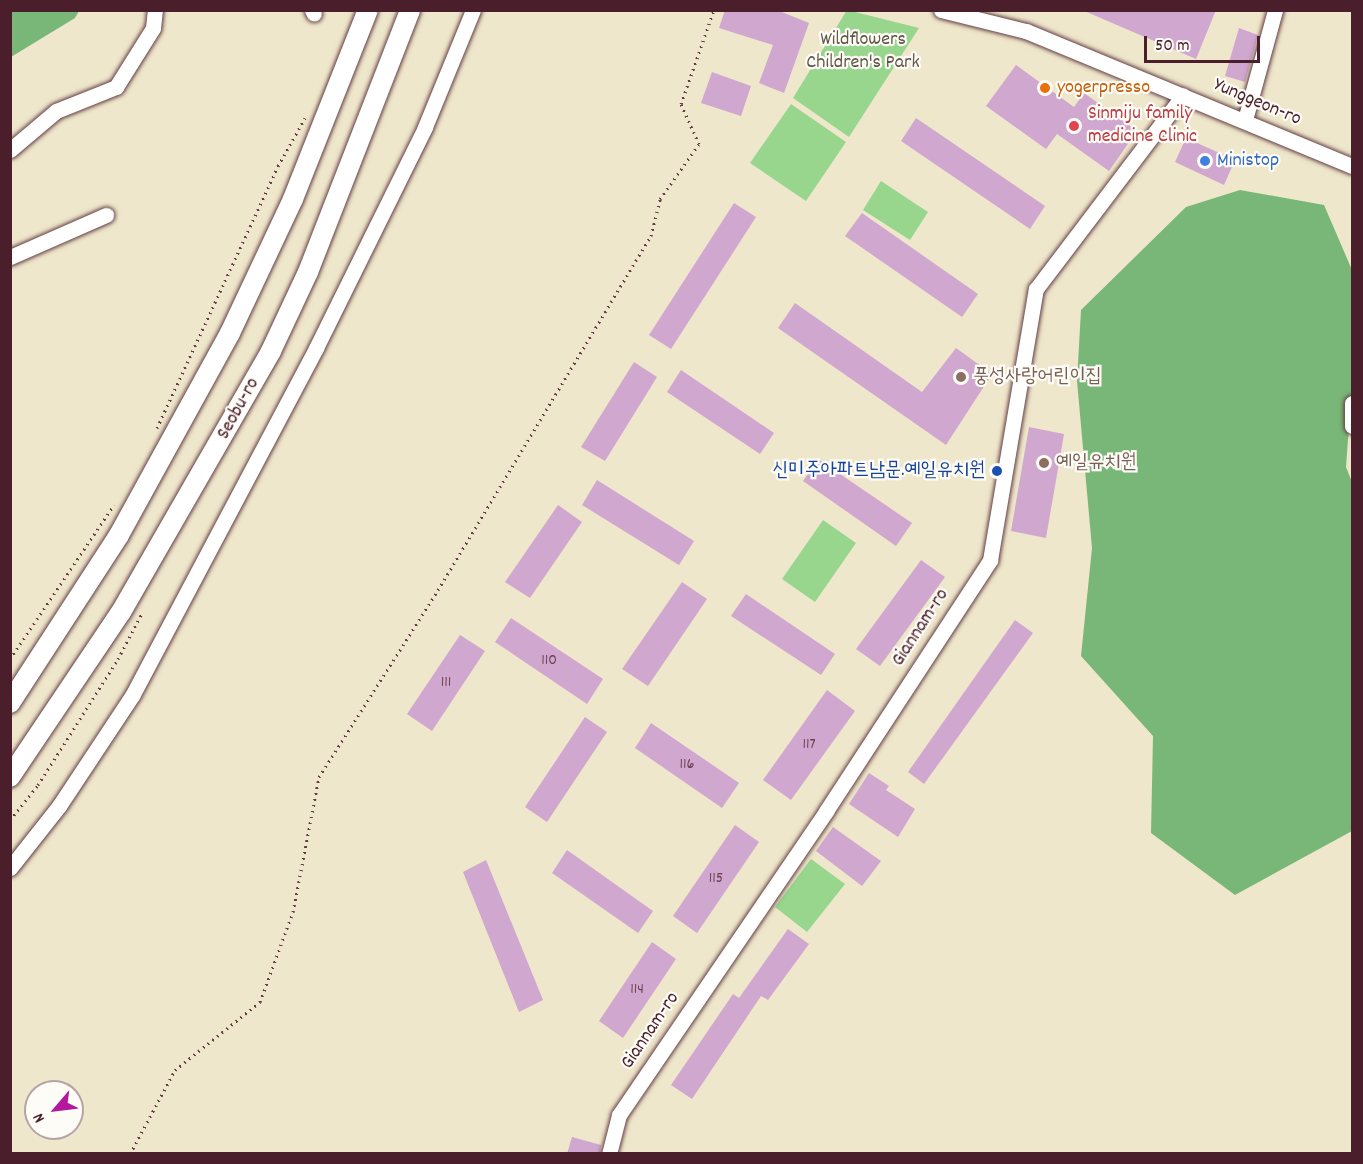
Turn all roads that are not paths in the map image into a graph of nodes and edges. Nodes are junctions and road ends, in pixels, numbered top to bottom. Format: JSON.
{"nodes":[{"id":1,"x":155,"y":10,"type":"edge"},
{"id":2,"x":368,"y":10,"type":"edge"},
{"id":3,"x":410,"y":10,"type":"edge"},
{"id":4,"x":473,"y":10,"type":"edge"},
{"id":5,"x":941,"y":10,"type":"edge"},
{"id":6,"x":1275,"y":10,"type":"edge"},
{"id":7,"x":1183,"y":95,"type":"junction"},
{"id":8,"x":1245,"y":120,"type":"junction"},
{"id":9,"x":10,"y":150,"type":"edge"},
{"id":10,"x":1353,"y":166,"type":"edge"},
{"id":11,"x":106,"y":215,"type":"dead end"},
{"id":12,"x":10,"y":257,"type":"edge"},
{"id":13,"x":1353,"y":403,"type":"edge"},
{"id":14,"x":1353,"y":426,"type":"edge"},
{"id":15,"x":10,"y":703,"type":"edge"},
{"id":16,"x":10,"y":777,"type":"edge"},
{"id":17,"x":10,"y":868,"type":"edge"},
{"id":18,"x":609,"y":1154,"type":"edge"}],
"edges":[{"from":1,"to":9,"type":"street"},
{"from":2,"to":15,"type":"main road"},
{"from":3,"to":16,"type":"main road","name":"Seobu-ro"},
{"from":4,"to":17,"type":"street"},
{"from":5,"to":7,"type":"street","name":"Yunggeon-ro"},
{"from":6,"to":8,"type":"street"},
{"from":7,"to":8,"type":"street","name":"Yunggeon-ro"},
{"from":7,"to":18,"type":"street","name":"Giannam-ro"},
{"from":8,"to":10,"type":"street","name":"Yunggeon-ro"},
{"from":11,"to":12,"type":"street"},
{"from":13,"to":14,"type":"street"}]}
